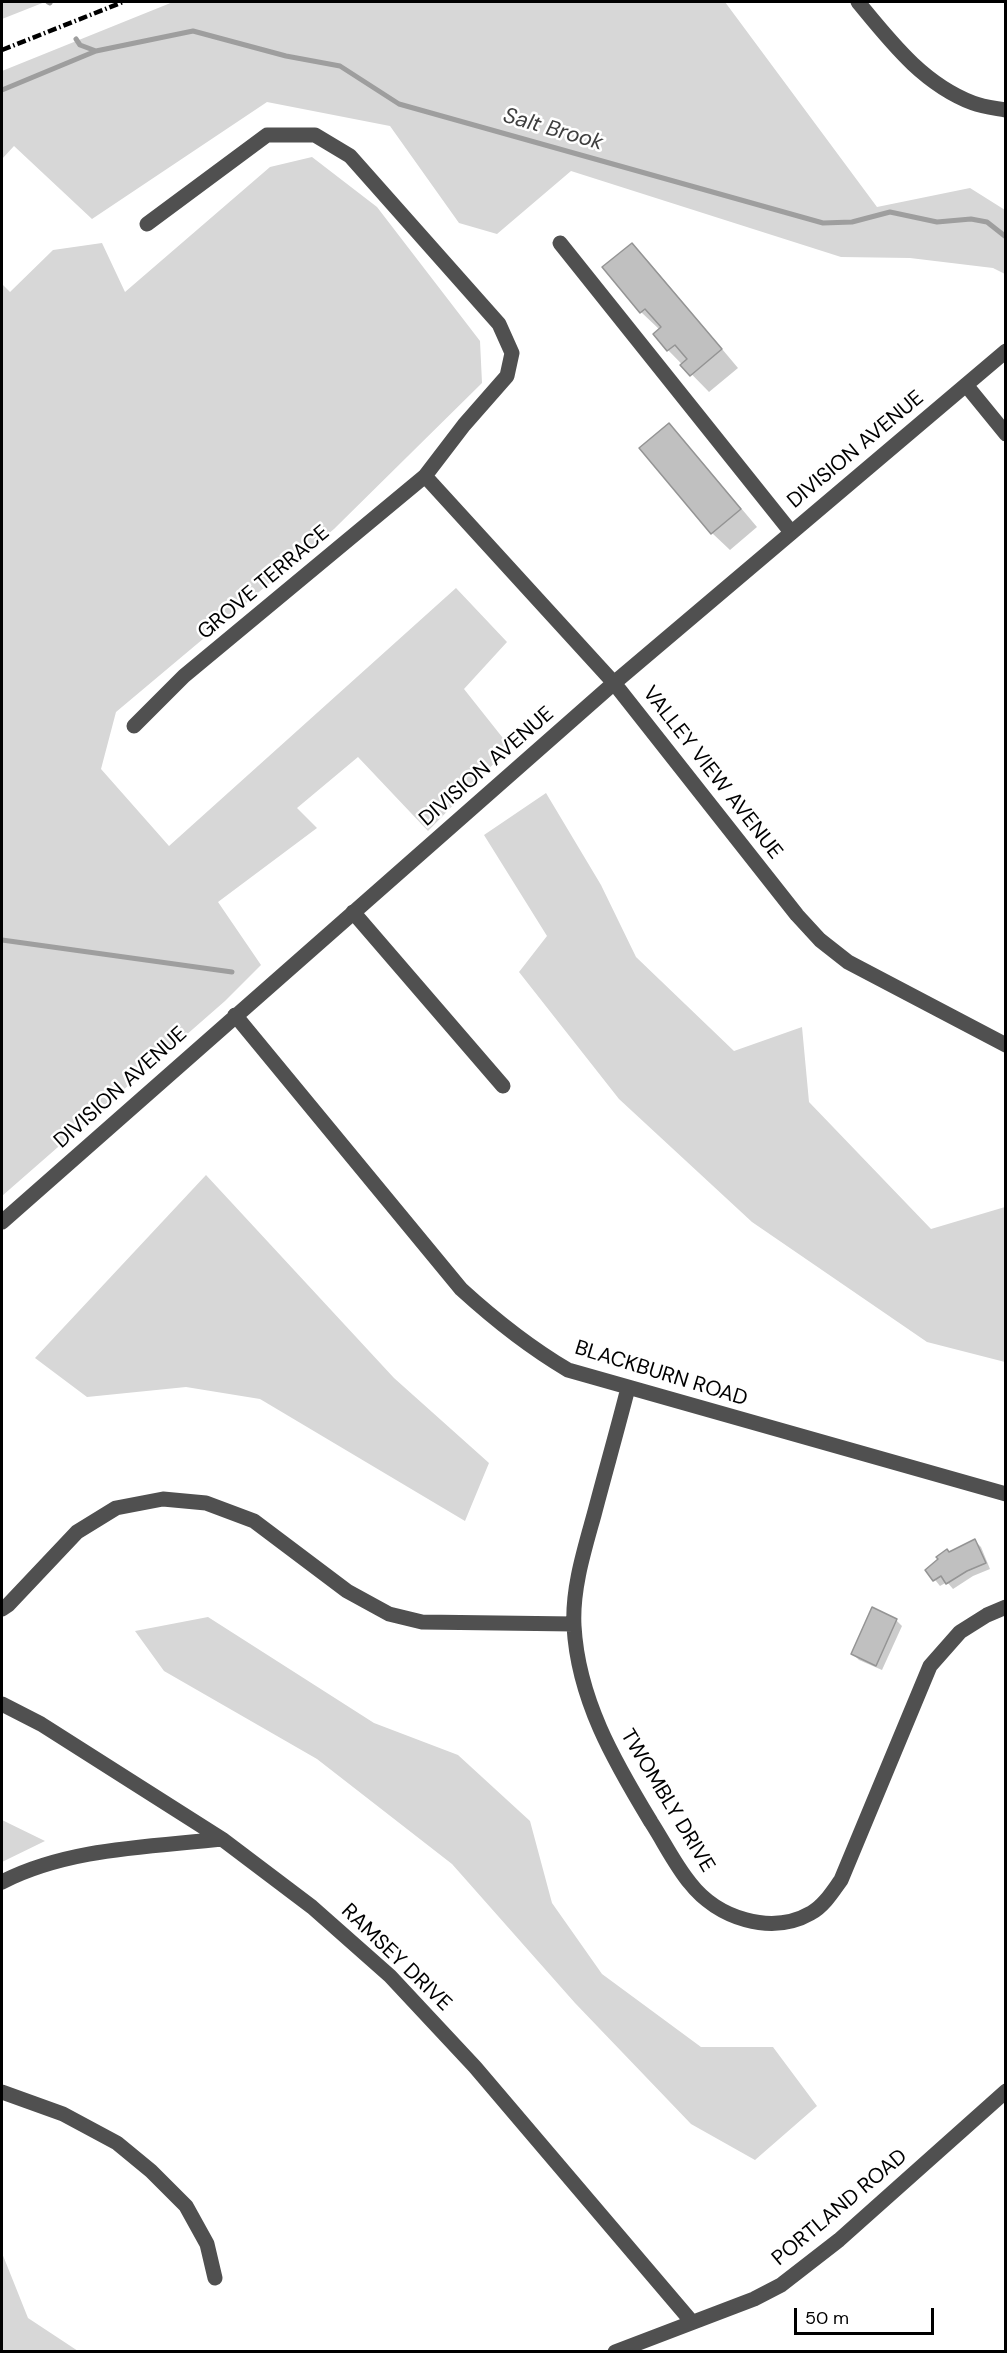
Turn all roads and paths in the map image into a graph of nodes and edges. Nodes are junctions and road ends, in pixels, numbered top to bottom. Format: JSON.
{"nodes":[{"id":1,"x":858,"y":2,"type":"edge"},
{"id":2,"x":1005,"y":110,"type":"edge"},
{"id":3,"x":147,"y":224,"type":"dead end"},
{"id":4,"x":560,"y":243,"type":"dead end"},
{"id":5,"x":1005,"y":351,"type":"edge"},
{"id":6,"x":966,"y":384,"type":"junction"},
{"id":7,"x":1005,"y":434,"type":"edge"},
{"id":8,"x":424,"y":476,"type":"junction"},
{"id":9,"x":791,"y":532,"type":"junction"},
{"id":10,"x":614,"y":684,"type":"junction"},
{"id":11,"x":134,"y":726,"type":"dead end"},
{"id":12,"x":353,"y":912,"type":"junction"},
{"id":13,"x":235,"y":1015,"type":"junction"},
{"id":14,"x":1005,"y":1045,"type":"edge"},
{"id":15,"x":503,"y":1086,"type":"dead end"},
{"id":16,"x":2,"y":1222,"type":"edge"},
{"id":17,"x":628,"y":1388,"type":"junction"},
{"id":18,"x":1005,"y":1494,"type":"edge"},
{"id":19,"x":1005,"y":1607,"type":"edge"},
{"id":20,"x":2,"y":1609,"type":"edge"},
{"id":21,"x":574,"y":1624,"type":"junction"},
{"id":22,"x":2,"y":1704,"type":"edge"},
{"id":23,"x":222,"y":1839,"type":"junction"},
{"id":24,"x":2,"y":1882,"type":"edge"},
{"id":25,"x":1005,"y":2091,"type":"edge"},
{"id":26,"x":2,"y":2092,"type":"edge"},
{"id":27,"x":215,"y":2278,"type":"dead end"},
{"id":28,"x":692,"y":2322,"type":"junction"},
{"id":29,"x":615,"y":2352,"type":"edge"}],
"edges":[{"from":1,"to":2,"type":"street"},
{"from":3,"to":8,"type":"street","name":"GROVE TERRACE"},
{"from":4,"to":9,"type":"street"},
{"from":5,"to":6,"type":"street","name":"DIVISION AVENUE"},
{"from":6,"to":7,"type":"street"},
{"from":6,"to":9,"type":"street","name":"DIVISION AVENUE"},
{"from":8,"to":10,"type":"street","name":"VALLEY VIEW AVENUE"},
{"from":8,"to":11,"type":"street","name":"GROVE TERRACE"},
{"from":9,"to":10,"type":"street","name":"DIVISION AVENUE"},
{"from":10,"to":12,"type":"street","name":"DIVISION AVENUE"},
{"from":10,"to":14,"type":"street","name":"VALLEY VIEW AVENUE"},
{"from":12,"to":13,"type":"street","name":"DIVISION AVENUE"},
{"from":12,"to":15,"type":"street"},
{"from":13,"to":16,"type":"street","name":"DIVISION AVENUE"},
{"from":13,"to":17,"type":"street","name":"BLACKBURN ROAD"},
{"from":17,"to":18,"type":"street","name":"BLACKBURN ROAD"},
{"from":17,"to":21,"type":"street","name":"TWOMBLY DRIVE"},
{"from":19,"to":21,"type":"street","name":"TWOMBLY DRIVE"},
{"from":20,"to":21,"type":"street"},
{"from":22,"to":23,"type":"street","name":"RAMSEY DRIVE"},
{"from":23,"to":24,"type":"street"},
{"from":23,"to":28,"type":"street","name":"RAMSEY DRIVE"},
{"from":25,"to":28,"type":"street","name":"PORTLAND ROAD"},
{"from":26,"to":27,"type":"street"},
{"from":28,"to":29,"type":"street","name":"PORTLAND ROAD"}]}
